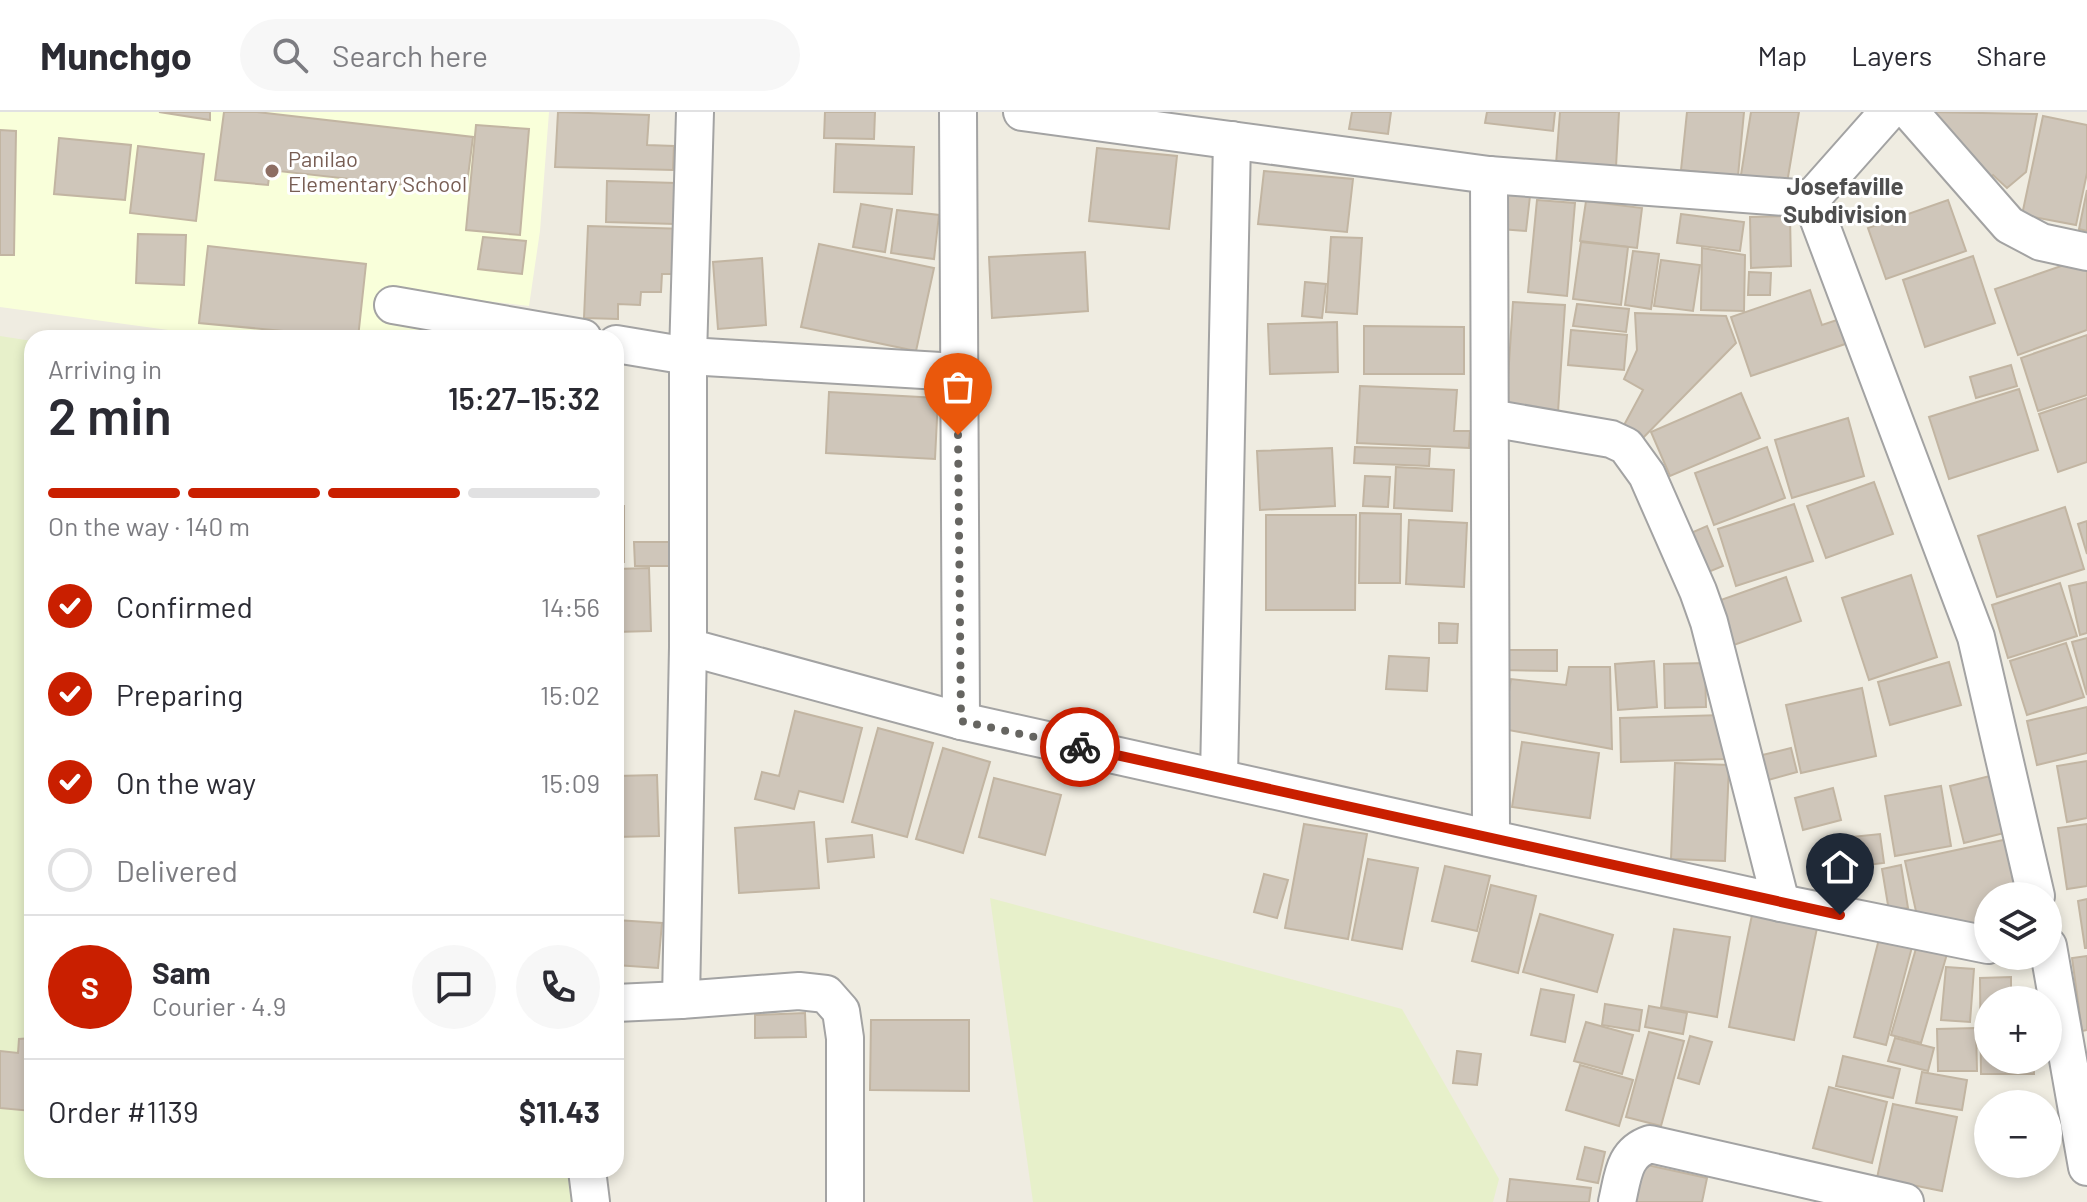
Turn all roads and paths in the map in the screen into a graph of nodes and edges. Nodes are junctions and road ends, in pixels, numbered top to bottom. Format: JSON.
{"nodes":[{"id":1,"x":695,"y":112,"type":"edge"},
{"id":2,"x":958,"y":112,"type":"edge"},
{"id":3,"x":1022,"y":112,"type":"edge"},
{"id":4,"x":1888,"y":112,"type":"edge"},
{"id":5,"x":1910,"y":112,"type":"edge"},
{"id":6,"x":1232,"y":140,"type":"junction"},
{"id":7,"x":1489,"y":175,"type":"junction"},
{"id":8,"x":1811,"y":199,"type":"junction"},
{"id":9,"x":2087,"y":252,"type":"edge"},
{"id":10,"x":393,"y":305,"type":"dead end"},
{"id":11,"x":537,"y":330,"type":"edge"},
{"id":12,"x":624,"y":345,"type":"edge"},
{"id":13,"x":688,"y":356,"type":"junction"},
{"id":14,"x":957,"y":372,"type":"junction"},
{"id":15,"x":1490,"y":418,"type":"junction"},
{"id":16,"x":688,"y":647,"type":"junction"},
{"id":17,"x":961,"y":721,"type":"junction"},
{"id":18,"x":1219,"y":777,"type":"junction"},
{"id":19,"x":1491,"y":836,"type":"junction"},
{"id":20,"x":2033,"y":882,"type":"edge"},
{"id":21,"x":1781,"y":903,"type":"junction"},
{"id":22,"x":1974,"y":942,"type":"edge"},
{"id":23,"x":2051,"y":970,"type":"edge"},
{"id":24,"x":681,"y":1000,"type":"junction"},
{"id":25,"x":624,"y":1003,"type":"edge"},
{"id":26,"x":2087,"y":1167,"type":"edge"},
{"id":27,"x":588,"y":1178,"type":"edge"},
{"id":28,"x":591,"y":1202,"type":"edge"},
{"id":29,"x":845,"y":1202,"type":"edge"},
{"id":30,"x":1617,"y":1202,"type":"edge"},
{"id":31,"x":1905,"y":1202,"type":"edge"}],
"edges":[{"from":1,"to":13,"type":"street"},
{"from":2,"to":14,"type":"street"},
{"from":3,"to":6,"type":"street"},
{"from":4,"to":8,"type":"street"},
{"from":5,"to":9,"type":"street"},
{"from":6,"to":7,"type":"street"},
{"from":6,"to":18,"type":"street"},
{"from":7,"to":8,"type":"street"},
{"from":7,"to":15,"type":"street"},
{"from":8,"to":20,"type":"street"},
{"from":10,"to":11,"type":"street"},
{"from":12,"to":13,"type":"street"},
{"from":13,"to":14,"type":"street"},
{"from":13,"to":16,"type":"street"},
{"from":14,"to":17,"type":"street"},
{"from":15,"to":19,"type":"street"},
{"from":15,"to":21,"type":"street"},
{"from":16,"to":17,"type":"street"},
{"from":16,"to":24,"type":"street"},
{"from":17,"to":18,"type":"street"},
{"from":18,"to":19,"type":"street"},
{"from":19,"to":21,"type":"street"},
{"from":21,"to":22,"type":"street"},
{"from":23,"to":26,"type":"street"},
{"from":24,"to":25,"type":"street"},
{"from":24,"to":29,"type":"street"},
{"from":27,"to":28,"type":"street"},
{"from":30,"to":31,"type":"street"}]}
